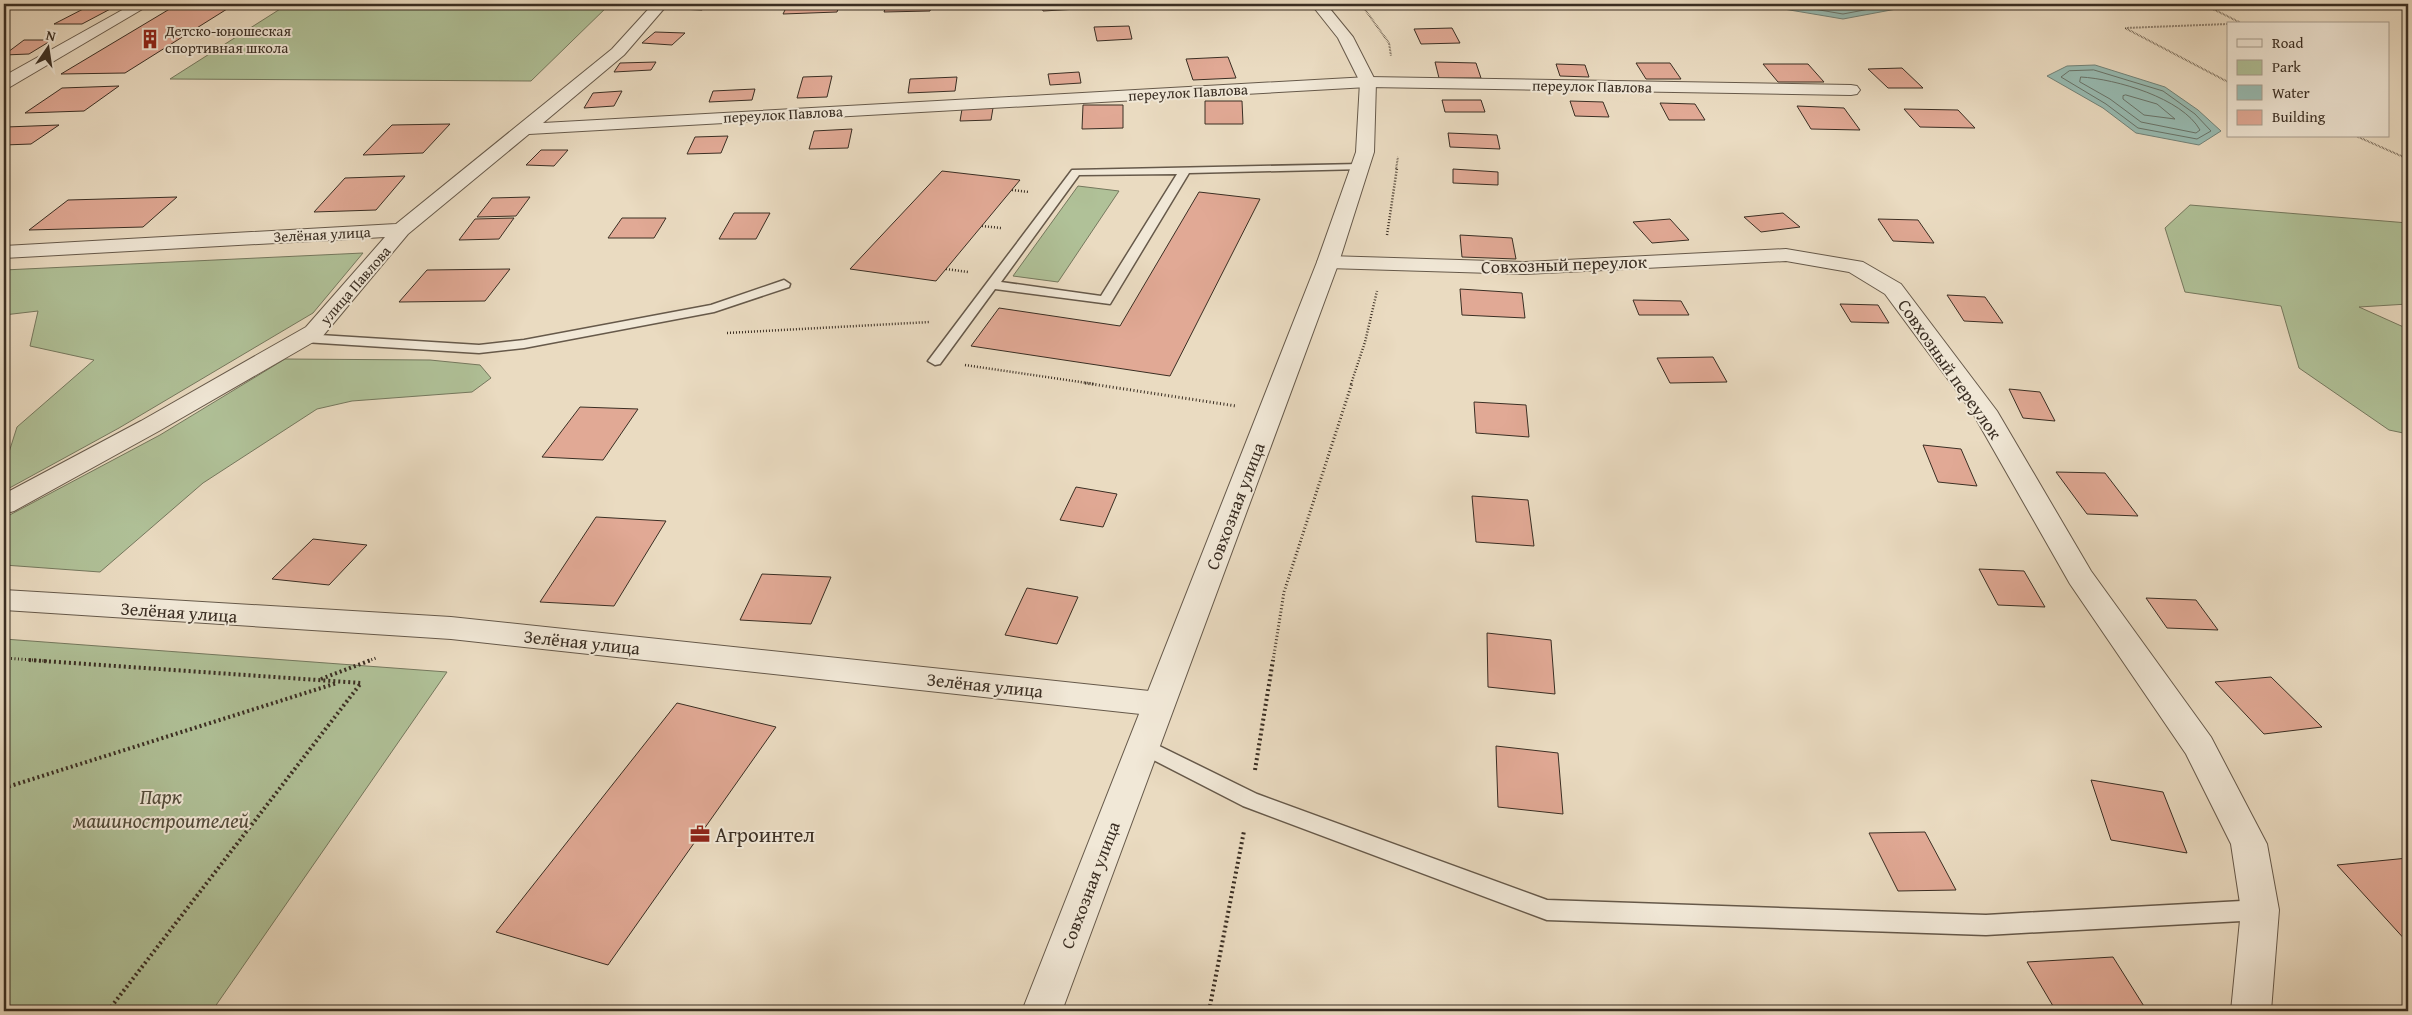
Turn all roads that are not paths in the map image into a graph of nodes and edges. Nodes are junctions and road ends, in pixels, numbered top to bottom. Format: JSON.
{"nodes":[{"id":1,"x":144,"y":4,"type":"edge"},
{"id":2,"x":661,"y":4,"type":"edge"},
{"id":3,"x":1318,"y":4,"type":"edge"},
{"id":4,"x":1368,"y":82,"type":"junction"},
{"id":5,"x":4,"y":83,"type":"edge"},
{"id":6,"x":1851,"y":90,"type":"dead end"},
{"id":7,"x":525,"y":129,"type":"junction"},
{"id":8,"x":1360,"y":167,"type":"junction"},
{"id":9,"x":1185,"y":170,"type":"junction"},
{"id":10,"x":401,"y":230,"type":"junction"},
{"id":11,"x":4,"y":252,"type":"edge"},
{"id":12,"x":1328,"y":262,"type":"junction"},
{"id":13,"x":784,"y":284,"type":"dead end"},
{"id":14,"x":992,"y":285,"type":"junction"},
{"id":15,"x":304,"y":338,"type":"junction"},
{"id":16,"x":935,"y":361,"type":"road end"},
{"id":17,"x":4,"y":504,"type":"edge"},
{"id":18,"x":4,"y":600,"type":"edge"},
{"id":19,"x":1160,"y":704,"type":"junction"},
{"id":20,"x":1143,"y":746,"type":"junction"},
{"id":21,"x":2260,"y":910,"type":"junction"},
{"id":22,"x":1042,"y":1011,"type":"edge"},
{"id":23,"x":2251,"y":1011,"type":"edge"}],
"edges":[{"from":1,"to":5,"type":"street"},
{"from":2,"to":7,"type":"street","name":"улица Павлова"},
{"from":3,"to":4,"type":"street","name":"Совхозная улица"},
{"from":4,"to":6,"type":"street","name":"переулок Павлова"},
{"from":4,"to":7,"type":"street","name":"переулок Павлова"},
{"from":4,"to":8,"type":"street","name":"Совхозная улица"},
{"from":7,"to":10,"type":"street","name":"улица Павлова"},
{"from":8,"to":9,"type":"lane"},
{"from":8,"to":12,"type":"street","name":"Совхозная улица"},
{"from":9,"to":14,"type":"lane"},
{"from":9,"to":14,"type":"lane"},
{"from":10,"to":11,"type":"street","name":"Зелёная улица"},
{"from":10,"to":15,"type":"street","name":"улица Павлова"},
{"from":12,"to":19,"type":"street","name":"Совхозная улица"},
{"from":12,"to":21,"type":"street","name":"Совхозный переулок"},
{"from":13,"to":15,"type":"lane"},
{"from":14,"to":16,"type":"lane"},
{"from":15,"to":17,"type":"street","name":"улица Павлова"},
{"from":18,"to":19,"type":"street","name":"Зелёная улица"},
{"from":19,"to":20,"type":"street","name":"Совхозная улица"},
{"from":20,"to":21,"type":"lane"},
{"from":20,"to":22,"type":"street","name":"Совхозная улица"},
{"from":21,"to":23,"type":"street","name":"Совхозный переулок"}]}
